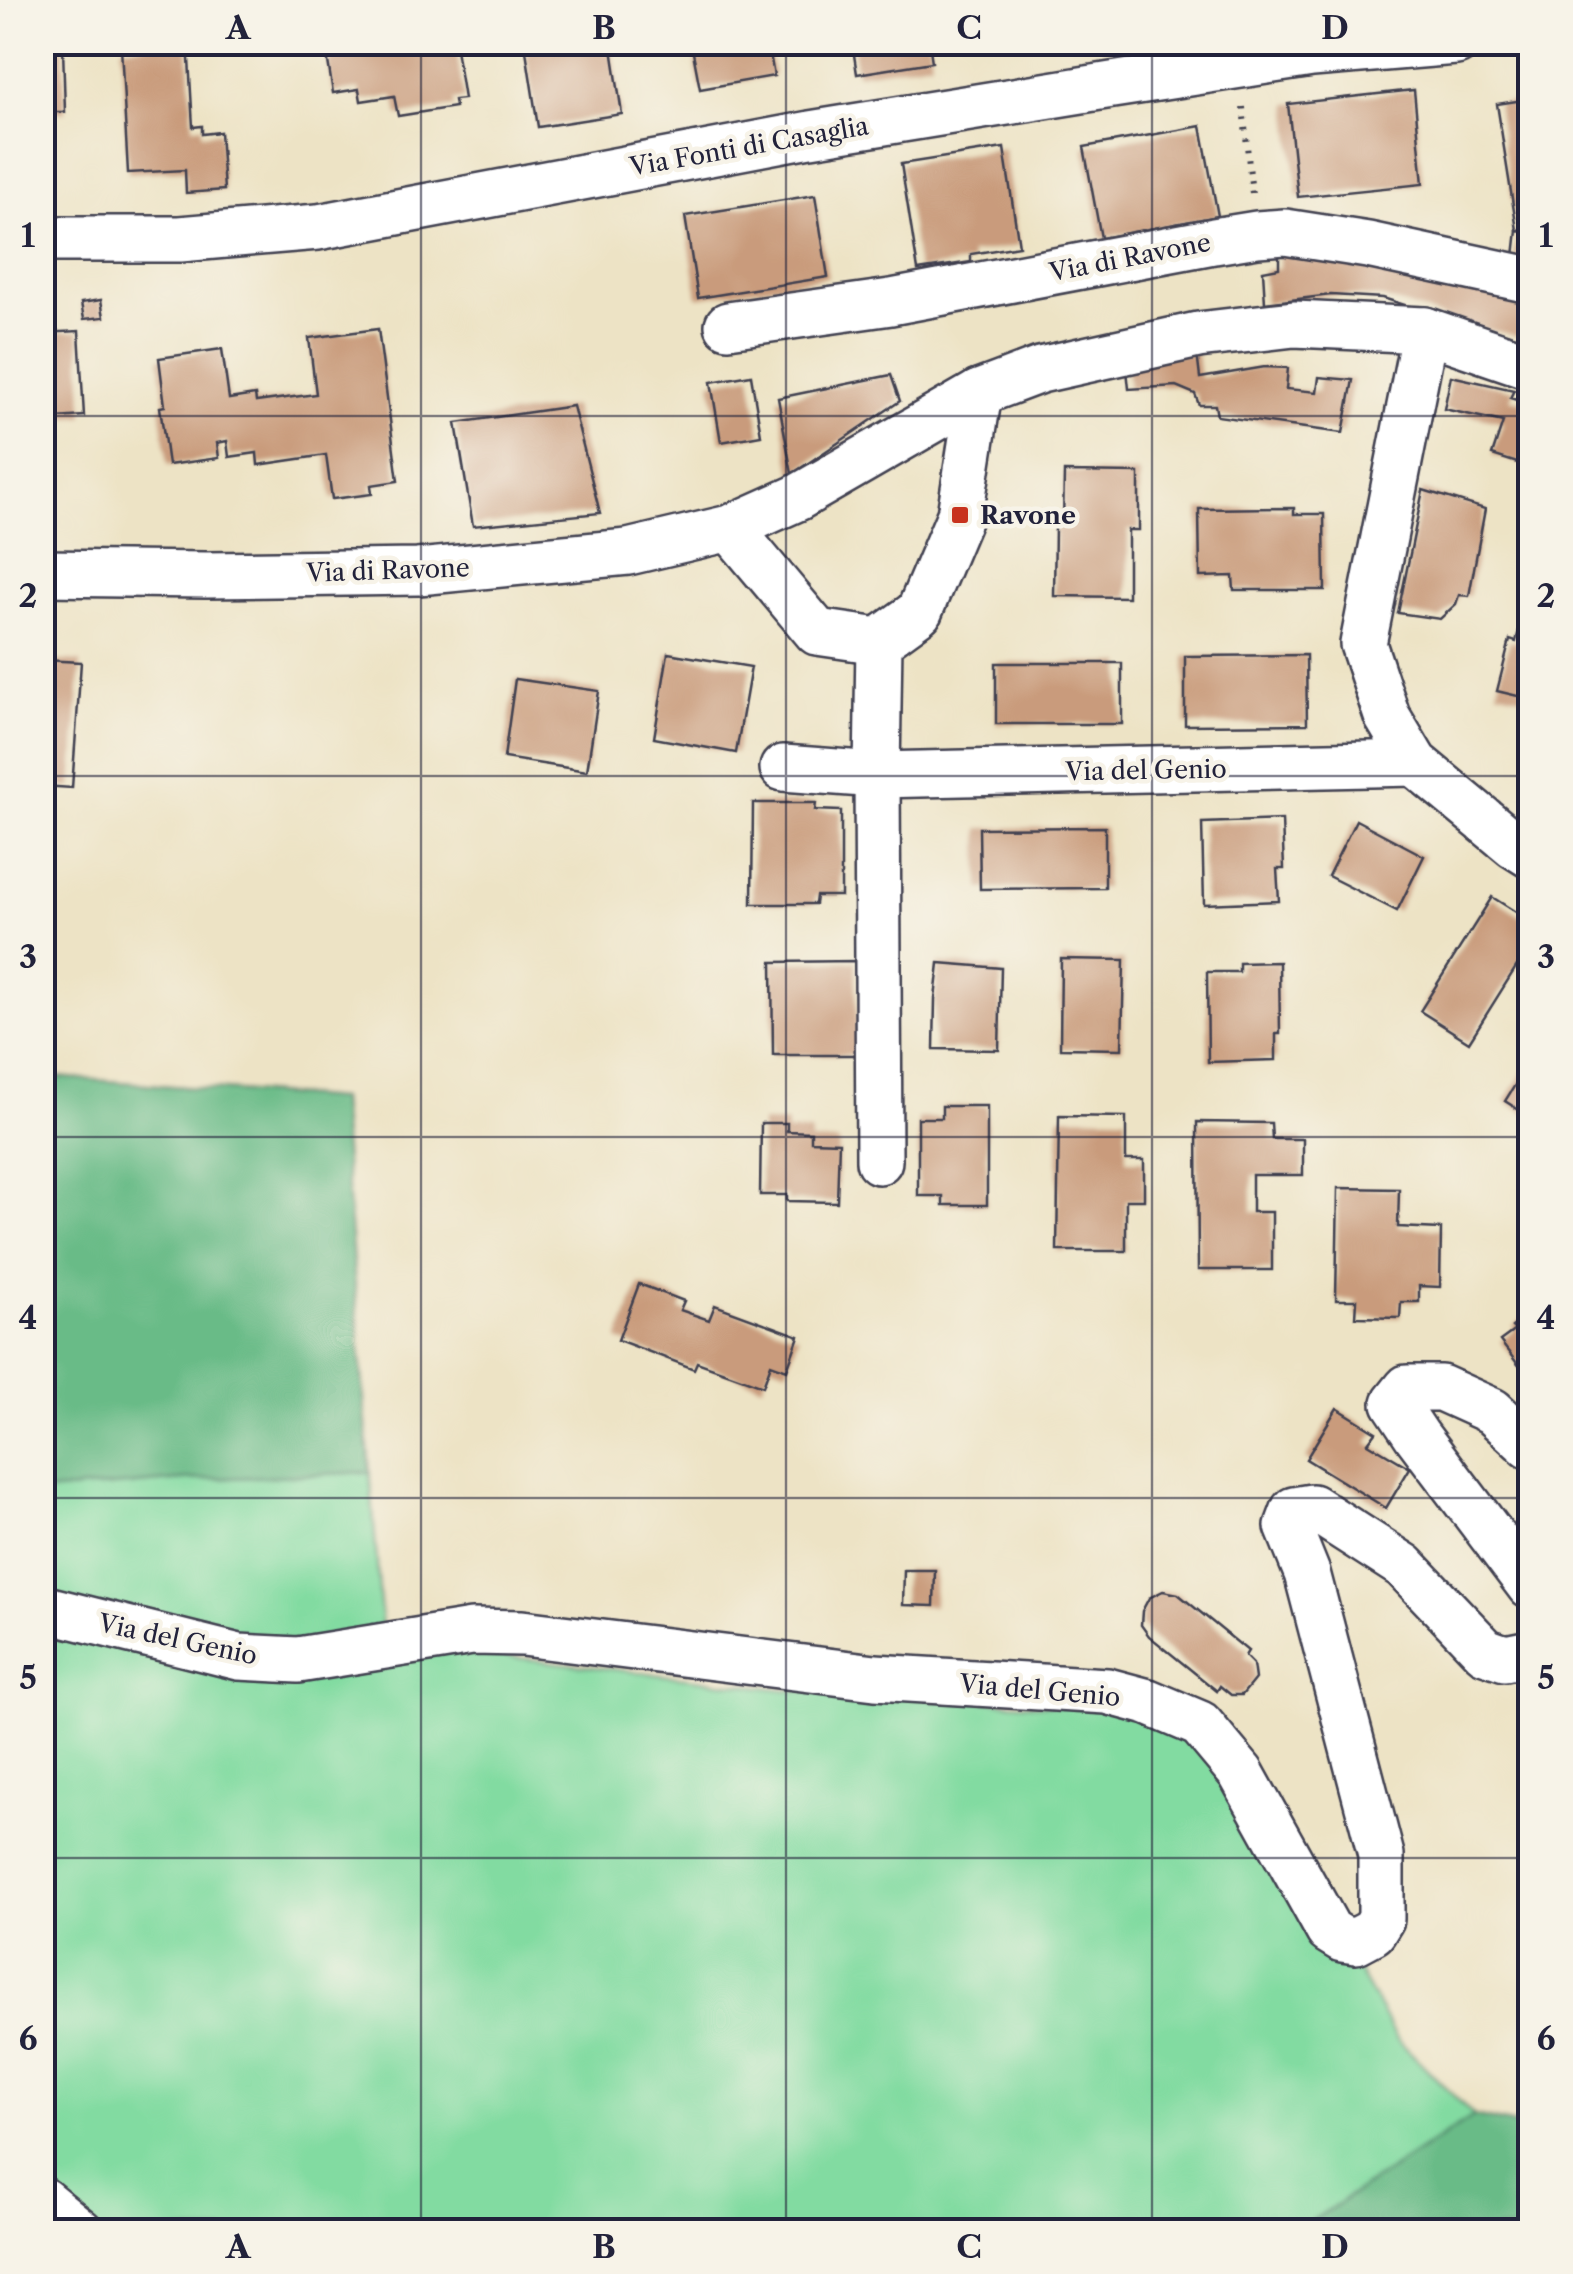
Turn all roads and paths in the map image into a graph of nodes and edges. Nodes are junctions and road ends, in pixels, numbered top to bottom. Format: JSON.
{"nodes":[{"id":1,"x":1456,"y":42,"type":"edge"},
{"id":2,"x":42,"y":239,"type":"edge"},
{"id":3,"x":1530,"y":280,"type":"edge"},
{"id":4,"x":728,"y":325,"type":"dead end"},
{"id":5,"x":1425,"y":330,"type":"junction"},
{"id":6,"x":1530,"y":366,"type":"edge"},
{"id":7,"x":979,"y":393,"type":"junction"},
{"id":8,"x":730,"y":528,"type":"junction"},
{"id":9,"x":42,"y":573,"type":"edge"},
{"id":10,"x":880,"y":641,"type":"junction"},
{"id":11,"x":1415,"y":763,"type":"junction"},
{"id":12,"x":784,"y":768,"type":"dead end"},
{"id":13,"x":877,"y":775,"type":"junction"},
{"id":14,"x":1530,"y":855,"type":"edge"},
{"id":15,"x":879,"y":1161,"type":"dead end"},
{"id":16,"x":1530,"y":1446,"type":"edge"},
{"id":17,"x":1530,"y":1586,"type":"edge"},
{"id":18,"x":42,"y":1608,"type":"edge"},
{"id":19,"x":1530,"y":1653,"type":"edge"},
{"id":20,"x":42,"y":2200,"type":"edge"},
{"id":21,"x":81,"y":2232,"type":"edge"}],
"edges":[{"from":1,"to":2,"type":"street","name":"Via Fonti di Casaglia"},
{"from":3,"to":4,"type":"street","name":"Via di Ravone"},
{"from":5,"to":6,"type":"street","name":"Via di Ravone"},
{"from":5,"to":7,"type":"street","name":"Via di Ravone"},
{"from":5,"to":11,"type":"street"},
{"from":7,"to":8,"type":"street","name":"Via di Ravone"},
{"from":7,"to":10,"type":"street"},
{"from":8,"to":9,"type":"street","name":"Via di Ravone"},
{"from":8,"to":10,"type":"street"},
{"from":10,"to":13,"type":"street"},
{"from":11,"to":13,"type":"street","name":"Via del Genio"},
{"from":11,"to":14,"type":"street"},
{"from":12,"to":13,"type":"street","name":"Via del Genio"},
{"from":13,"to":15,"type":"street"},
{"from":16,"to":17,"type":"street"},
{"from":18,"to":19,"type":"street","name":"Via del Genio"},
{"from":20,"to":21,"type":"street"}]}
